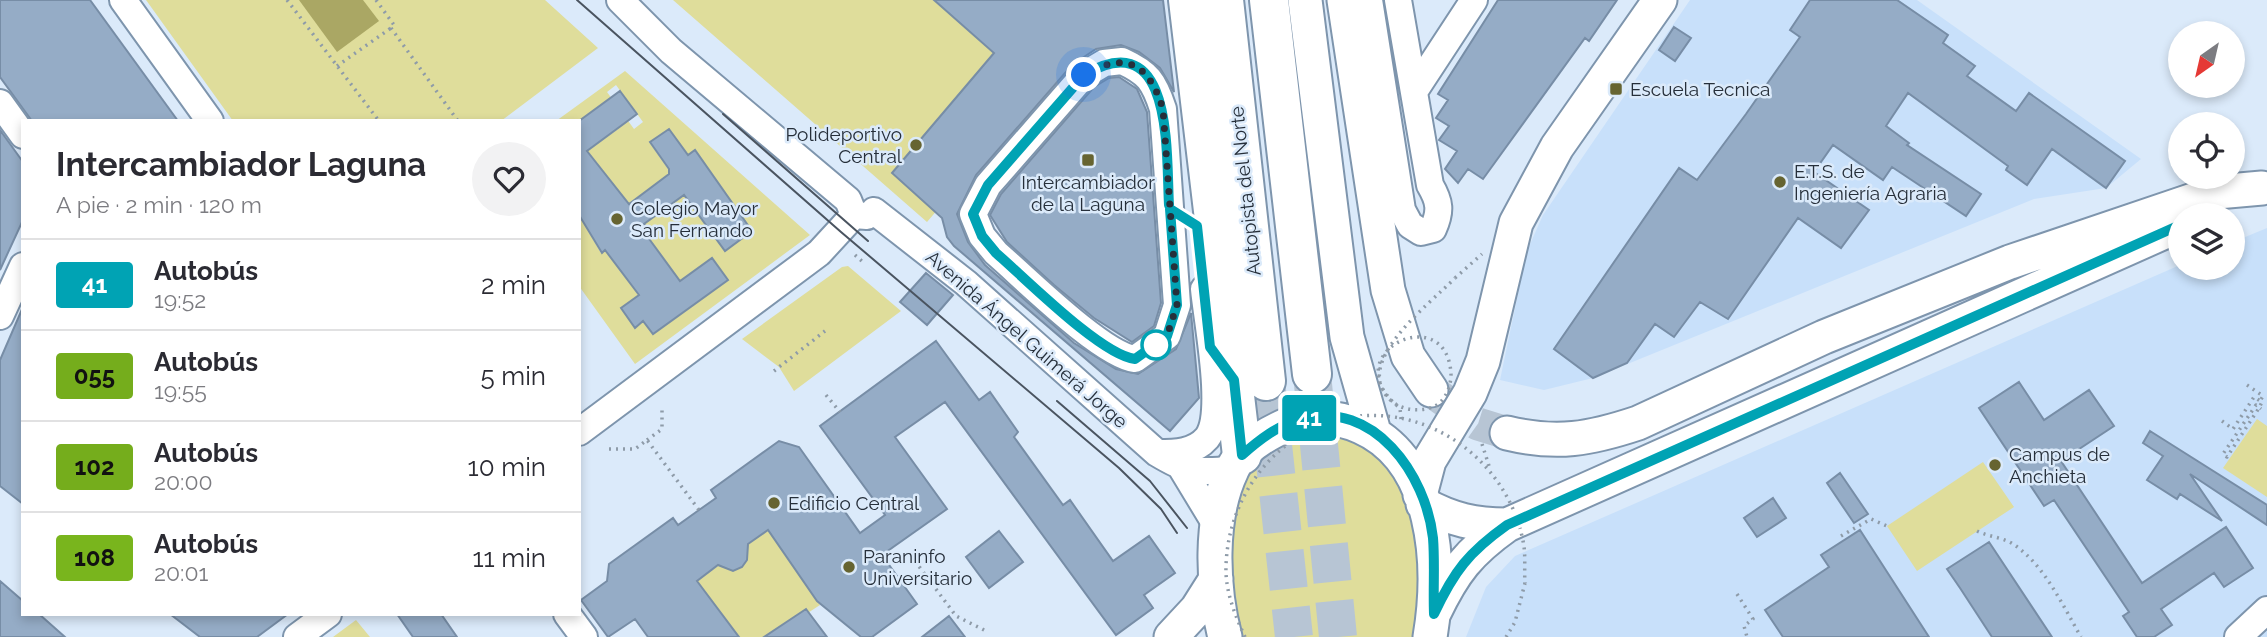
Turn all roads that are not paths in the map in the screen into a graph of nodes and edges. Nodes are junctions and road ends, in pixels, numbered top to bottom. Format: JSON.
{"nodes":[{"id":1,"x":123,"y":0,"type":"edge"},
{"id":2,"x":620,"y":0,"type":"edge"},
{"id":3,"x":1171,"y":0,"type":"edge"},
{"id":4,"x":1188,"y":0,"type":"edge"},
{"id":5,"x":1224,"y":0,"type":"edge"},
{"id":6,"x":1269,"y":0,"type":"edge"},
{"id":7,"x":1305,"y":0,"type":"edge"},
{"id":8,"x":1344,"y":0,"type":"edge"},
{"id":9,"x":1369,"y":0,"type":"edge"},
{"id":10,"x":1398,"y":0,"type":"edge"},
{"id":11,"x":1474,"y":0,"type":"edge"},
{"id":12,"x":1660,"y":0,"type":"edge"},
{"id":13,"x":1415,"y":90,"type":"junction"},
{"id":14,"x":0,"y":103,"type":"edge"},
{"id":15,"x":209,"y":119,"type":"edge"},
{"id":16,"x":21,"y":132,"type":"edge"},
{"id":17,"x":1191,"y":176,"type":"junction"},
{"id":18,"x":2264,"y":187,"type":"edge"},
{"id":19,"x":2228,"y":203,"type":"edge"},
{"id":20,"x":858,"y":209,"type":"junction"},
{"id":21,"x":1170,"y":209,"type":"junction"},
{"id":22,"x":1197,"y":226,"type":"junction"},
{"id":23,"x":2168,"y":230,"type":"edge"},
{"id":24,"x":21,"y":270,"type":"edge"},
{"id":25,"x":0,"y":316,"type":"edge"},
{"id":26,"x":1210,"y":347,"type":"junction"},
{"id":27,"x":1312,"y":374,"type":"tunnel mouth"},
{"id":28,"x":1250,"y":380,"type":"junction"},
{"id":29,"x":1431,"y":390,"type":"tunnel mouth"},
{"id":30,"x":1449,"y":427,"type":"junction"},
{"id":31,"x":581,"y":431,"type":"edge"},
{"id":32,"x":1389,"y":432,"type":"junction"},
{"id":33,"x":1507,"y":433,"type":"tunnel mouth"},
{"id":34,"x":1174,"y":457,"type":"junction"},
{"id":35,"x":1237,"y":462,"type":"junction"},
{"id":36,"x":1422,"y":499,"type":"junction"},
{"id":37,"x":1507,"y":525,"type":"junction"},
{"id":38,"x":1218,"y":528,"type":"junction"},
{"id":39,"x":1216,"y":579,"type":"junction"},
{"id":40,"x":2267,"y":610,"type":"edge"},
{"id":41,"x":325,"y":616,"type":"edge"},
{"id":42,"x":568,"y":616,"type":"edge"},
{"id":43,"x":1432,"y":630,"type":"edge"},
{"id":44,"x":297,"y":637,"type":"edge"},
{"id":45,"x":584,"y":637,"type":"edge"},
{"id":46,"x":1171,"y":637,"type":"edge"},
{"id":47,"x":1225,"y":637,"type":"edge"},
{"id":48,"x":2238,"y":637,"type":"edge"}],
"edges":[{"from":1,"to":15,"type":"street"},
{"from":2,"to":20,"type":"street","name":"Avenida Ángel Guimerá Jorge"},
{"from":3,"to":17,"type":"street"},
{"from":4,"to":28,"type":"highway"},
{"from":5,"to":28,"type":"highway","name":"Autopista del Norte"},
{"from":6,"to":27,"type":"highway"},
{"from":7,"to":32,"type":"main road"},
{"from":8,"to":29,"type":"main road"},
{"from":9,"to":13,"type":"street"},
{"from":10,"to":13,"type":"street"},
{"from":11,"to":13,"type":"street"},
{"from":12,"to":30,"type":"main road"},
{"from":14,"to":16,"type":"street"},
{"from":17,"to":21,"type":"street"},
{"from":17,"to":22,"type":"street"},
{"from":18,"to":19,"type":"main road"},
{"from":18,"to":33,"type":"main road"},
{"from":20,"to":31,"type":"street"},
{"from":20,"to":34,"type":"street","name":"Avenida Ángel Guimerá Jorge"},
{"from":21,"to":21,"type":"street"},
{"from":21,"to":22,"type":"street"},
{"from":22,"to":26,"type":"street"},
{"from":23,"to":37,"type":"main road"},
{"from":24,"to":25,"type":"street"},
{"from":26,"to":28,"type":"street"},
{"from":26,"to":34,"type":"street"},
{"from":28,"to":35,"type":"highway"},
{"from":30,"to":32,"type":"main road"},
{"from":30,"to":36,"type":"main road"},
{"from":32,"to":35,"type":"main road"},
{"from":32,"to":36,"type":"main road"},
{"from":34,"to":35,"type":"street"},
{"from":34,"to":38,"type":"street","name":"Avenida Ángel Guimerá Jorge"},
{"from":35,"to":38,"type":"main road"},
{"from":36,"to":37,"type":"main road"},
{"from":36,"to":43,"type":"main road"},
{"from":37,"to":43,"type":"main road"},
{"from":38,"to":39,"type":"main road"},
{"from":39,"to":46,"type":"main road"},
{"from":39,"to":47,"type":"main road"},
{"from":40,"to":48,"type":"street"},
{"from":41,"to":44,"type":"street"},
{"from":42,"to":45,"type":"street"}]}
